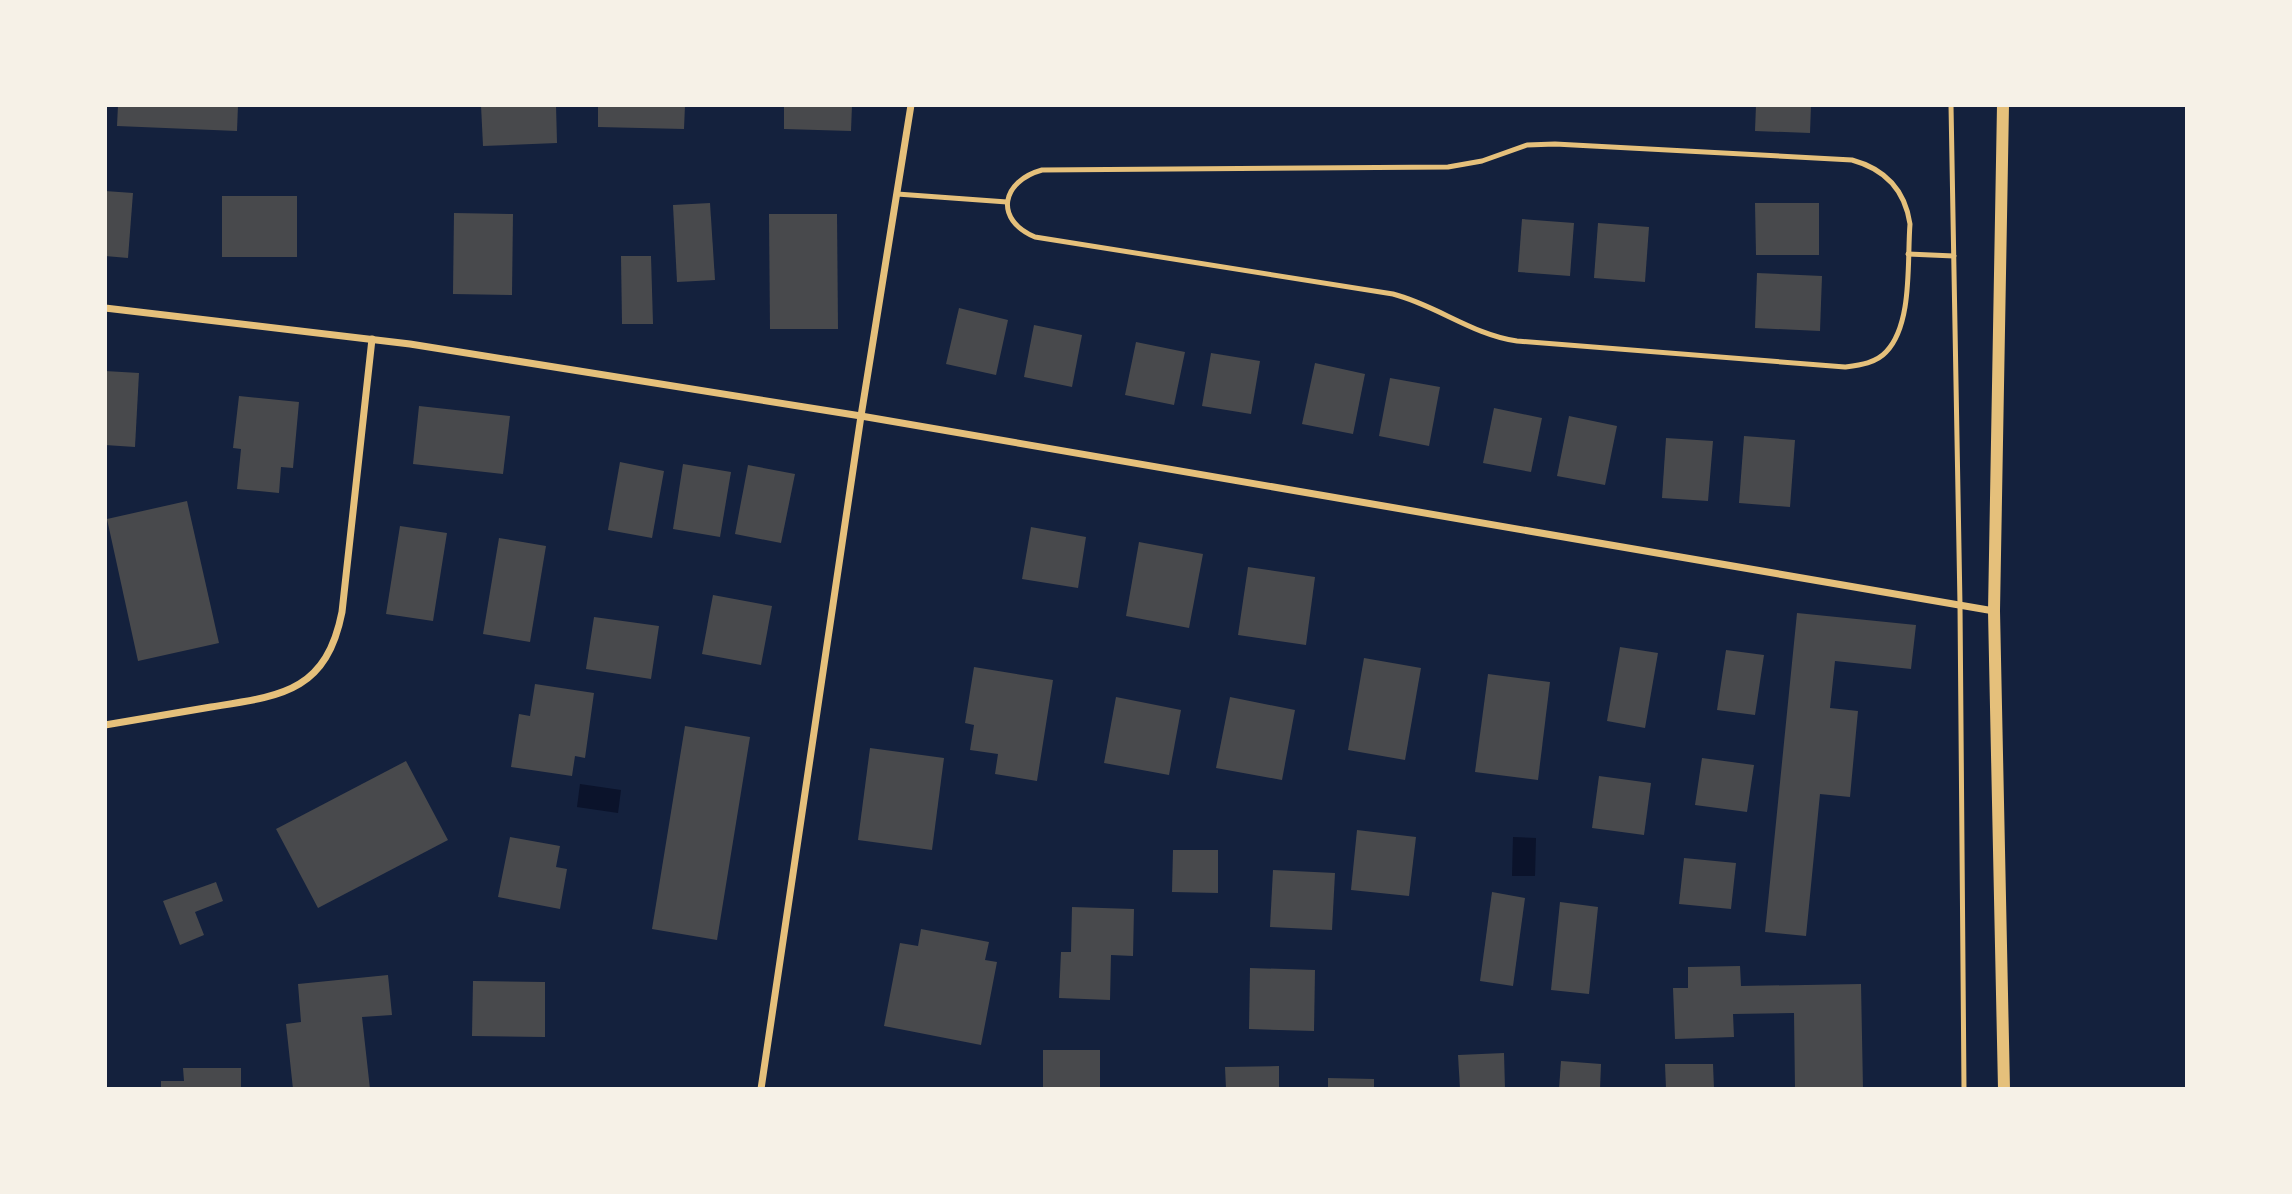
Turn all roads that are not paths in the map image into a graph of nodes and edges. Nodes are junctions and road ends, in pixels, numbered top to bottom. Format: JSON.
{"nodes":[{"id":1,"x":911,"y":105,"type":"edge"},
{"id":2,"x":1951,"y":105,"type":"edge"},
{"id":3,"x":2003,"y":105,"type":"edge"},
{"id":4,"x":897,"y":194,"type":"junction"},
{"id":5,"x":1007,"y":202,"type":"junction"},
{"id":6,"x":1908,"y":254,"type":"junction"},
{"id":7,"x":1954,"y":256,"type":"junction"},
{"id":8,"x":105,"y":308,"type":"edge"},
{"id":9,"x":372,"y":339,"type":"junction"},
{"id":10,"x":861,"y":416,"type":"junction"},
{"id":11,"x":1960,"y":605,"type":"junction"},
{"id":12,"x":1994,"y":611,"type":"junction"},
{"id":13,"x":105,"y":725,"type":"edge"},
{"id":14,"x":761,"y":1089,"type":"edge"},
{"id":15,"x":1964,"y":1089,"type":"edge"},
{"id":16,"x":2004,"y":1089,"type":"edge"}],
"edges":[{"from":1,"to":4,"type":"street"},
{"from":2,"to":7,"type":"lane"},
{"from":3,"to":12,"type":"street"},
{"from":4,"to":5,"type":"lane"},
{"from":4,"to":10,"type":"street"},
{"from":5,"to":6,"type":"lane"},
{"from":5,"to":6,"type":"lane"},
{"from":6,"to":7,"type":"lane"},
{"from":7,"to":11,"type":"lane"},
{"from":8,"to":9,"type":"street"},
{"from":9,"to":10,"type":"street"},
{"from":9,"to":13,"type":"street"},
{"from":10,"to":11,"type":"street"},
{"from":10,"to":14,"type":"street"},
{"from":11,"to":12,"type":"street"},
{"from":11,"to":15,"type":"lane"},
{"from":12,"to":16,"type":"street"}]}
